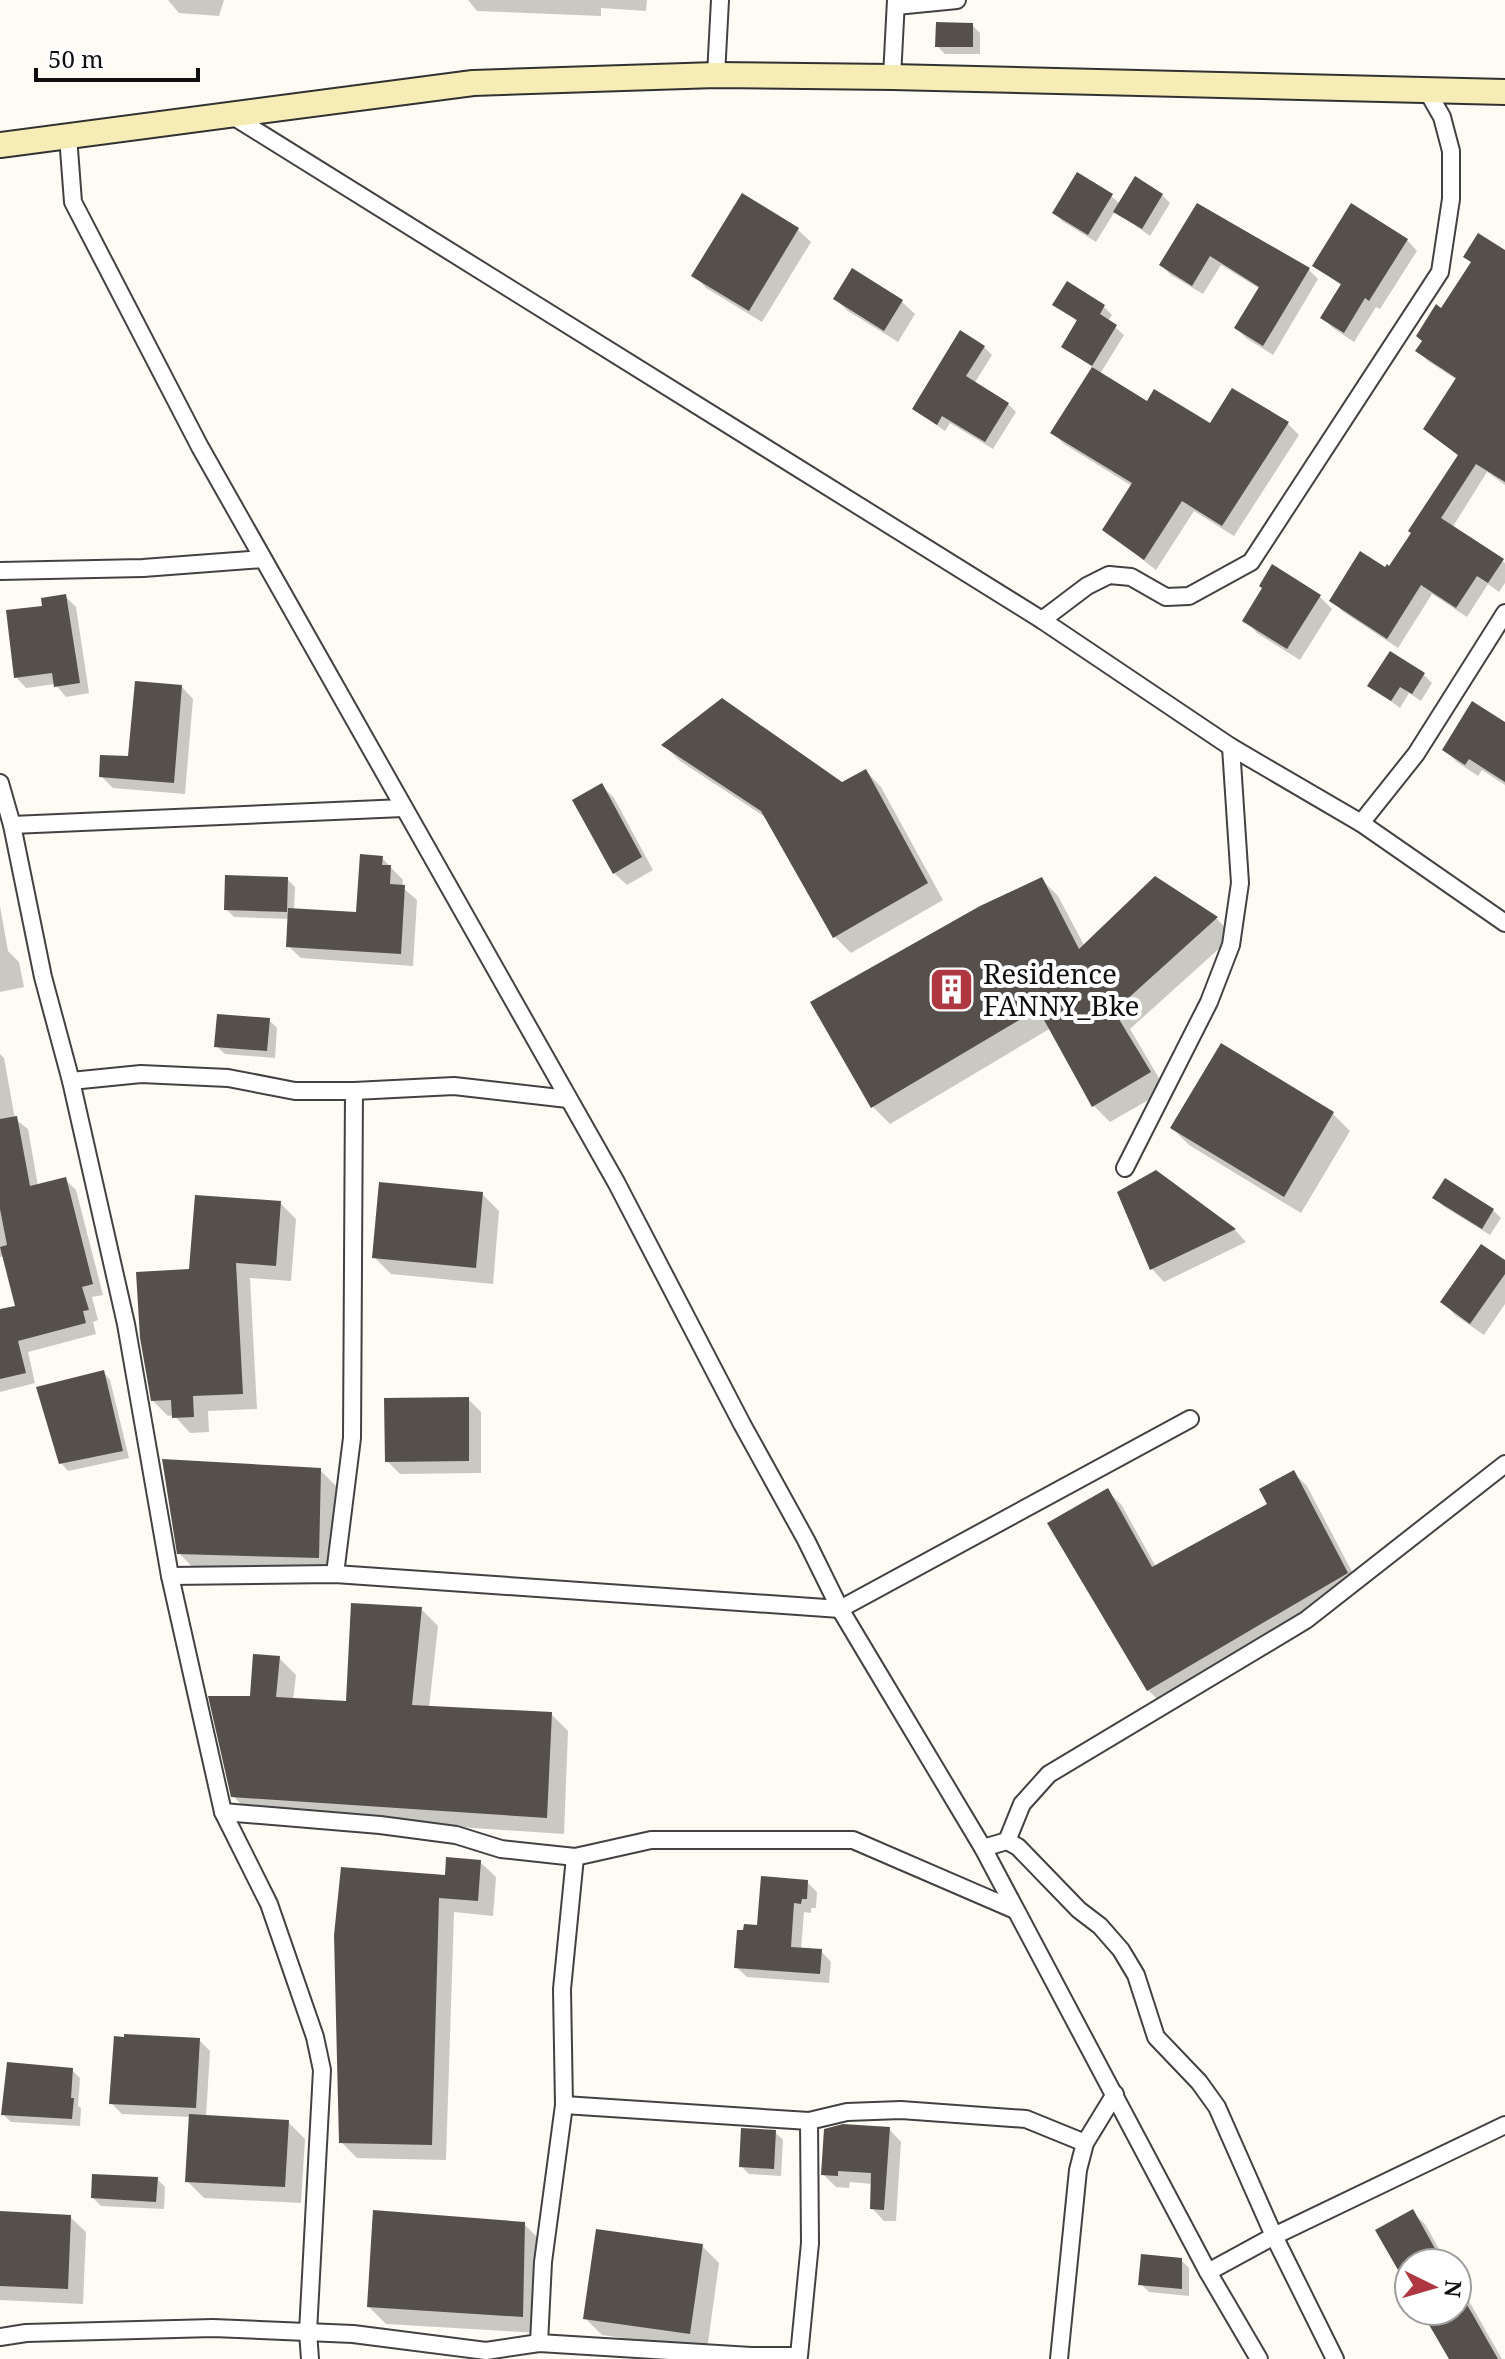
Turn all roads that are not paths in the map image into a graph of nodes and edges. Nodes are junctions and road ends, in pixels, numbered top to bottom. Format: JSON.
{"nodes":[{"id":1,"x":720,"y":0,"type":"edge"},
{"id":2,"x":957,"y":0,"type":"edge"},
{"id":3,"x":896,"y":3,"type":"edge"},
{"id":4,"x":716,"y":75,"type":"junction"},
{"id":5,"x":892,"y":77,"type":"junction"},
{"id":6,"x":1426,"y":89,"type":"junction"},
{"id":7,"x":1505,"y":92,"type":"edge"},
{"id":8,"x":229,"y":114,"type":"junction"},
{"id":9,"x":68,"y":136,"type":"junction"},
{"id":10,"x":0,"y":145,"type":"edge"},
{"id":11,"x":263,"y":559,"type":"junction"},
{"id":12,"x":0,"y":571,"type":"edge"},
{"id":13,"x":1505,"y":613,"type":"edge"},
{"id":14,"x":1042,"y":620,"type":"junction"},
{"id":15,"x":1231,"y":747,"type":"junction"},
{"id":16,"x":0,"y":783,"type":"edge"},
{"id":17,"x":403,"y":808,"type":"junction"},
{"id":18,"x":1361,"y":823,"type":"junction"},
{"id":19,"x":12,"y":825,"type":"junction"},
{"id":20,"x":1505,"y":923,"type":"edge"},
{"id":21,"x":71,"y":1081,"type":"junction"},
{"id":22,"x":354,"y":1091,"type":"junction"},
{"id":23,"x":568,"y":1099,"type":"junction"},
{"id":24,"x":1125,"y":1168,"type":"dead end"},
{"id":25,"x":1190,"y":1419,"type":"dead end"},
{"id":26,"x":1505,"y":1464,"type":"edge"},
{"id":27,"x":335,"y":1574,"type":"junction"},
{"id":28,"x":170,"y":1576,"type":"junction"},
{"id":29,"x":840,"y":1609,"type":"junction"},
{"id":30,"x":223,"y":1812,"type":"junction"},
{"id":31,"x":1007,"y":1841,"type":"junction"},
{"id":32,"x":983,"y":1848,"type":"junction"},
{"id":33,"x":575,"y":1857,"type":"junction"},
{"id":34,"x":1015,"y":1910,"type":"junction"},
{"id":35,"x":1115,"y":2094,"type":"junction"},
{"id":36,"x":564,"y":2105,"type":"junction"},
{"id":37,"x":809,"y":2121,"type":"junction"},
{"id":38,"x":1505,"y":2125,"type":"edge"},
{"id":39,"x":1085,"y":2143,"type":"junction"},
{"id":40,"x":1274,"y":2236,"type":"junction"},
{"id":41,"x":1208,"y":2272,"type":"junction"},
{"id":42,"x":308,"y":2332,"type":"junction"},
{"id":43,"x":0,"y":2337,"type":"edge"},
{"id":44,"x":539,"y":2343,"type":"junction"},
{"id":45,"x":799,"y":2358,"type":"edge"},
{"id":46,"x":310,"y":2359,"type":"edge"},
{"id":47,"x":1059,"y":2359,"type":"edge"},
{"id":48,"x":1259,"y":2359,"type":"edge"},
{"id":49,"x":1335,"y":2359,"type":"edge"}],
"edges":[{"from":1,"to":4,"type":"street"},
{"from":2,"to":3,"type":"street"},
{"from":3,"to":5,"type":"street"},
{"from":4,"to":5,"type":"main road"},
{"from":4,"to":8,"type":"main road"},
{"from":5,"to":6,"type":"main road"},
{"from":6,"to":7,"type":"main road"},
{"from":6,"to":14,"type":"street"},
{"from":8,"to":9,"type":"main road"},
{"from":8,"to":14,"type":"street"},
{"from":9,"to":10,"type":"main road"},
{"from":9,"to":11,"type":"street"},
{"from":11,"to":12,"type":"street"},
{"from":11,"to":17,"type":"street"},
{"from":13,"to":18,"type":"street"},
{"from":14,"to":15,"type":"street"},
{"from":15,"to":18,"type":"street"},
{"from":15,"to":24,"type":"street"},
{"from":16,"to":19,"type":"street"},
{"from":17,"to":19,"type":"street"},
{"from":17,"to":23,"type":"street"},
{"from":18,"to":20,"type":"street"},
{"from":19,"to":21,"type":"street"},
{"from":21,"to":22,"type":"street"},
{"from":21,"to":28,"type":"street"},
{"from":22,"to":23,"type":"street"},
{"from":22,"to":27,"type":"street"},
{"from":23,"to":29,"type":"street"},
{"from":25,"to":29,"type":"street"},
{"from":26,"to":31,"type":"street"},
{"from":27,"to":28,"type":"street"},
{"from":27,"to":29,"type":"street"},
{"from":28,"to":30,"type":"street"},
{"from":29,"to":32,"type":"street"},
{"from":30,"to":33,"type":"street"},
{"from":30,"to":42,"type":"street"},
{"from":31,"to":32,"type":"street"},
{"from":31,"to":40,"type":"street"},
{"from":32,"to":34,"type":"street"},
{"from":33,"to":34,"type":"street"},
{"from":33,"to":36,"type":"street"},
{"from":34,"to":35,"type":"street"},
{"from":35,"to":39,"type":"street"},
{"from":35,"to":41,"type":"street"},
{"from":36,"to":37,"type":"street"},
{"from":36,"to":44,"type":"street"},
{"from":37,"to":39,"type":"street"},
{"from":37,"to":45,"type":"street"},
{"from":38,"to":40,"type":"street"},
{"from":39,"to":47,"type":"street"},
{"from":40,"to":41,"type":"street"},
{"from":40,"to":49,"type":"street"},
{"from":41,"to":48,"type":"street"},
{"from":42,"to":43,"type":"street"},
{"from":42,"to":44,"type":"street"},
{"from":42,"to":46,"type":"street"},
{"from":44,"to":45,"type":"street"}]}
